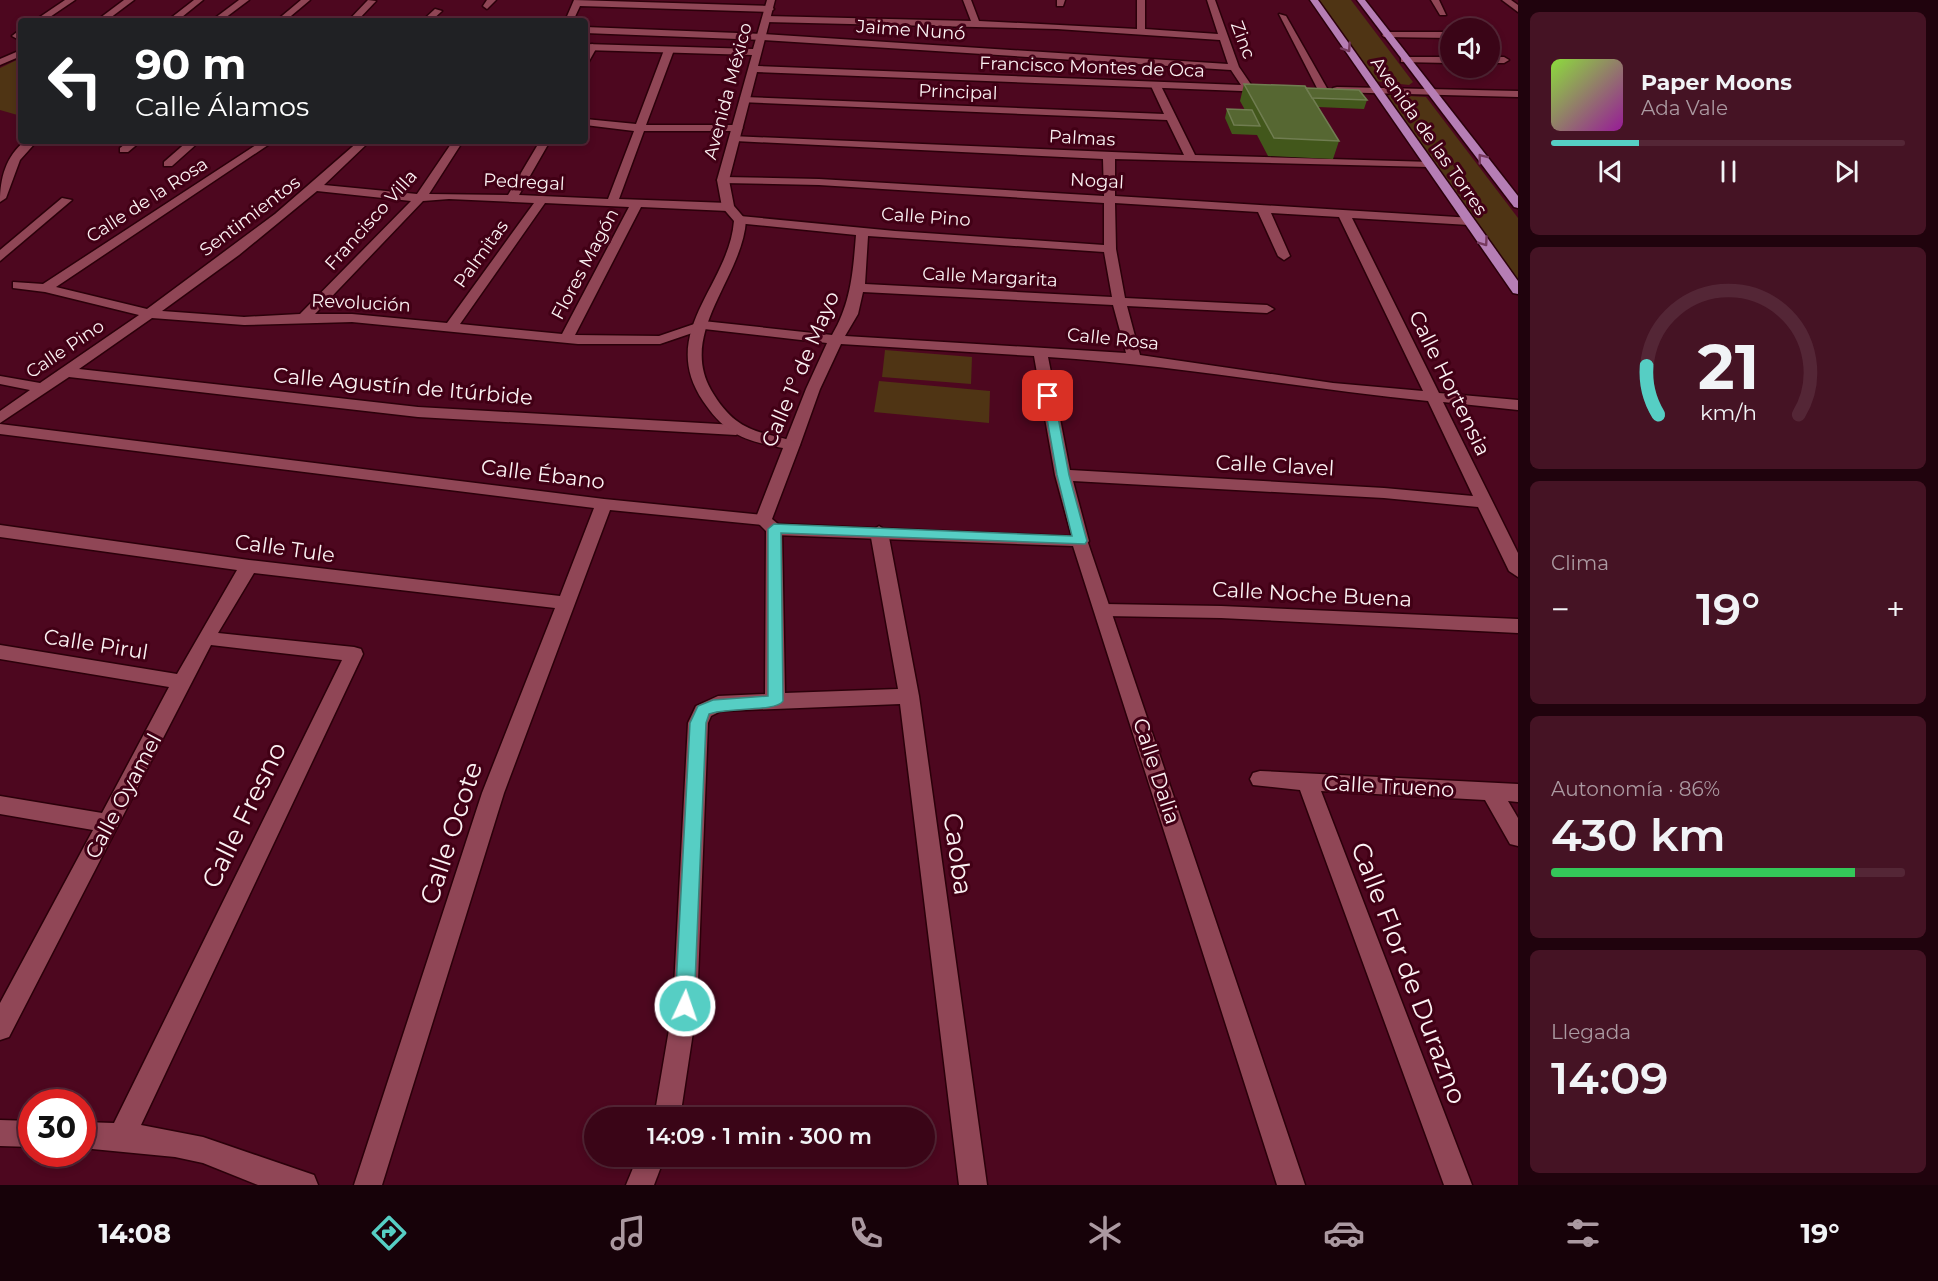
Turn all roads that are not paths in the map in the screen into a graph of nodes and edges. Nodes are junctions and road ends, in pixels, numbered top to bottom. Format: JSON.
{"nodes":[{"id":1,"x":70,"y":0,"type":"edge"},
{"id":2,"x":130,"y":0,"type":"edge"},
{"id":3,"x":199,"y":0,"type":"edge"},
{"id":4,"x":245,"y":0,"type":"edge"},
{"id":5,"x":306,"y":0,"type":"edge"},
{"id":6,"x":967,"y":0,"type":"edge"},
{"id":7,"x":1141,"y":0,"type":"edge"},
{"id":8,"x":1211,"y":0,"type":"edge"},
{"id":9,"x":1314,"y":0,"type":"edge"},
{"id":10,"x":1361,"y":0,"type":"edge"},
{"id":11,"x":1435,"y":0,"type":"edge"},
{"id":12,"x":1506,"y":0,"type":"edge"},
{"id":13,"x":372,"y":1,"type":"edge"},
{"id":14,"x":578,"y":1,"type":"edge"},
{"id":15,"x":769,"y":9,"type":"edge"},
{"id":16,"x":1518,"y":9,"type":"edge"},
{"id":17,"x":438,"y":11,"type":"dead end"},
{"id":18,"x":1443,"y":13,"type":"dead end"},
{"id":19,"x":1282,"y":16,"type":"dead end"},
{"id":20,"x":43,"y":18,"type":"edge"},
{"id":21,"x":104,"y":18,"type":"edge"},
{"id":22,"x":175,"y":18,"type":"edge"},
{"id":23,"x":220,"y":18,"type":"edge"},
{"id":24,"x":284,"y":18,"type":"edge"},
{"id":25,"x":355,"y":18,"type":"edge"},
{"id":26,"x":430,"y":18,"type":"edge"},
{"id":27,"x":570,"y":18,"type":"edge"},
{"id":28,"x":976,"y":24,"type":"junction"},
{"id":29,"x":588,"y":30,"type":"edge"},
{"id":30,"x":1141,"y":32,"type":"junction"},
{"id":31,"x":1387,"y":35,"type":"junction"},
{"id":32,"x":1440,"y":35,"type":"edge"},
{"id":33,"x":763,"y":37,"type":"junction"},
{"id":34,"x":1223,"y":37,"type":"junction"},
{"id":35,"x":588,"y":47,"type":"edge"},
{"id":36,"x":669,"y":50,"type":"junction"},
{"id":37,"x":758,"y":52,"type":"junction"},
{"id":38,"x":18,"y":54,"type":"edge"},
{"id":39,"x":1404,"y":60,"type":"junction"},
{"id":40,"x":1440,"y":60,"type":"edge"},
{"id":41,"x":1500,"y":60,"type":"edge"},
{"id":42,"x":1504,"y":60,"type":"dead end"},
{"id":43,"x":0,"y":62,"type":"edge"},
{"id":44,"x":1234,"y":67,"type":"junction"},
{"id":45,"x":753,"y":69,"type":"junction"},
{"id":46,"x":1156,"y":86,"type":"junction"},
{"id":47,"x":1249,"y":89,"type":"junction"},
{"id":48,"x":1281,"y":89,"type":"edge"},
{"id":49,"x":1376,"y":91,"type":"junction"},
{"id":50,"x":1430,"y":93,"type":"junction"},
{"id":51,"x":1518,"y":94,"type":"edge"},
{"id":52,"x":744,"y":100,"type":"junction"},
{"id":53,"x":1170,"y":117,"type":"junction"},
{"id":54,"x":588,"y":122,"type":"edge"},
{"id":55,"x":639,"y":128,"type":"junction"},
{"id":56,"x":736,"y":133,"type":"junction"},
{"id":57,"x":28,"y":144,"type":"edge"},
{"id":58,"x":132,"y":144,"type":"edge"},
{"id":59,"x":191,"y":144,"type":"edge"},
{"id":60,"x":263,"y":144,"type":"edge"},
{"id":61,"x":362,"y":144,"type":"edge"},
{"id":62,"x":456,"y":144,"type":"edge"},
{"id":63,"x":543,"y":144,"type":"edge"},
{"id":64,"x":124,"y":150,"type":"dead end"},
{"id":65,"x":1109,"y":156,"type":"junction"},
{"id":66,"x":1191,"y":158,"type":"junction"},
{"id":67,"x":168,"y":164,"type":"dead end"},
{"id":68,"x":1428,"y":164,"type":"junction"},
{"id":69,"x":723,"y":180,"type":"junction"},
{"id":70,"x":318,"y":188,"type":"junction"},
{"id":71,"x":0,"y":198,"type":"edge"},
{"id":72,"x":420,"y":198,"type":"junction"},
{"id":73,"x":511,"y":199,"type":"junction"},
{"id":74,"x":1111,"y":199,"type":"junction"},
{"id":75,"x":66,"y":200,"type":"dead end"},
{"id":76,"x":541,"y":201,"type":"junction"},
{"id":77,"x":612,"y":203,"type":"junction"},
{"id":78,"x":1518,"y":204,"type":"edge"},
{"id":79,"x":636,"y":205,"type":"junction"},
{"id":80,"x":728,"y":207,"type":"junction"},
{"id":81,"x":1263,"y":209,"type":"junction"},
{"id":82,"x":1344,"y":214,"type":"junction"},
{"id":83,"x":740,"y":220,"type":"junction"},
{"id":84,"x":1469,"y":221,"type":"junction"},
{"id":85,"x":862,"y":231,"type":"junction"},
{"id":86,"x":6,"y":246,"type":"edge"},
{"id":87,"x":1110,"y":249,"type":"junction"},
{"id":88,"x":1284,"y":256,"type":"dead end"},
{"id":89,"x":0,"y":257,"type":"edge"},
{"id":90,"x":18,"y":285,"type":"dead end"},
{"id":91,"x":45,"y":288,"type":"junction"},
{"id":92,"x":858,"y":288,"type":"junction"},
{"id":93,"x":1518,"y":290,"type":"edge"},
{"id":94,"x":1119,"y":302,"type":"junction"},
{"id":95,"x":1267,"y":309,"type":"dead end"},
{"id":96,"x":152,"y":314,"type":"junction"},
{"id":97,"x":304,"y":318,"type":"junction"},
{"id":98,"x":703,"y":325,"type":"junction"},
{"id":99,"x":451,"y":327,"type":"junction"},
{"id":100,"x":566,"y":339,"type":"junction"},
{"id":101,"x":836,"y":340,"type":"junction"},
{"id":102,"x":1040,"y":352,"type":"junction"},
{"id":103,"x":1134,"y":358,"type":"junction"},
{"id":104,"x":67,"y":372,"type":"junction"},
{"id":105,"x":0,"y":380,"type":"edge"},
{"id":106,"x":42,"y":388,"type":"junction"},
{"id":107,"x":1431,"y":397,"type":"junction"},
{"id":108,"x":1518,"y":405,"type":"edge"},
{"id":109,"x":0,"y":418,"type":"edge"},
{"id":110,"x":0,"y":429,"type":"edge"},
{"id":111,"x":736,"y":430,"type":"junction"},
{"id":112,"x":792,"y":445,"type":"junction"},
{"id":113,"x":1063,"y":475,"type":"junction"},
{"id":114,"x":1485,"y":502,"type":"junction"},
{"id":115,"x":604,"y":504,"type":"junction"},
{"id":116,"x":768,"y":525,"type":"junction"},
{"id":117,"x":0,"y":531,"type":"edge"},
{"id":118,"x":879,"y":532,"type":"junction"},
{"id":119,"x":1080,"y":541,"type":"junction"},
{"id":120,"x":249,"y":566,"type":"junction"},
{"id":121,"x":1518,"y":571,"type":"edge"},
{"id":122,"x":564,"y":603,"type":"junction"},
{"id":123,"x":1104,"y":610,"type":"junction"},
{"id":124,"x":1518,"y":626,"type":"edge"},
{"id":125,"x":205,"y":638,"type":"junction"},
{"id":126,"x":0,"y":652,"type":"edge"},
{"id":127,"x":184,"y":682,"type":"junction"},
{"id":128,"x":909,"y":696,"type":"junction"},
{"id":129,"x":776,"y":701,"type":"junction"},
{"id":130,"x":1260,"y":779,"type":"dead end"},
{"id":131,"x":1307,"y":782,"type":"junction"},
{"id":132,"x":1491,"y":792,"type":"junction"},
{"id":133,"x":1518,"y":793,"type":"edge"},
{"id":134,"x":0,"y":805,"type":"edge"},
{"id":135,"x":108,"y":823,"type":"junction"},
{"id":136,"x":1518,"y":837,"type":"edge"},
{"id":137,"x":6,"y":1005,"type":"edge"},
{"id":138,"x":0,"y":1028,"type":"edge"},
{"id":139,"x":669,"y":1107,"type":"edge"},
{"id":140,"x":0,"y":1133,"type":"edge"},
{"id":141,"x":18,"y":1134,"type":"edge"},
{"id":142,"x":96,"y":1136,"type":"edge"},
{"id":143,"x":121,"y":1137,"type":"junction"},
{"id":144,"x":647,"y":1167,"type":"edge"},
{"id":145,"x":304,"y":1185,"type":"edge"},
{"id":146,"x":368,"y":1185,"type":"edge"},
{"id":147,"x":640,"y":1185,"type":"edge"},
{"id":148,"x":973,"y":1185,"type":"edge"},
{"id":149,"x":1291,"y":1185,"type":"edge"},
{"id":150,"x":1458,"y":1185,"type":"edge"}],
"edges":[{"from":1,"to":20,"type":"street"},
{"from":2,"to":21,"type":"street"},
{"from":3,"to":22,"type":"street"},
{"from":4,"to":23,"type":"street"},
{"from":5,"to":24,"type":"street"},
{"from":6,"to":28,"type":"street"},
{"from":7,"to":30,"type":"street"},
{"from":8,"to":34,"type":"street","name":"Zinc"},
{"from":9,"to":49,"type":"main road","name":"Avenida de las Torres","one_way":true},
{"from":10,"to":31,"type":"main road","name":"Avenida de las Torres"},
{"from":11,"to":18,"type":"street"},
{"from":12,"to":16,"type":"street"},
{"from":13,"to":25,"type":"street"},
{"from":14,"to":15,"type":"street"},
{"from":14,"to":27,"type":"street"},
{"from":15,"to":28,"type":"street"},
{"from":15,"to":33,"type":"street","name":"Avenida México"},
{"from":17,"to":26,"type":"street"},
{"from":19,"to":49,"type":"street"},
{"from":28,"to":30,"type":"street"},
{"from":29,"to":33,"type":"street","name":"Jaime Nunó"},
{"from":30,"to":34,"type":"street"},
{"from":31,"to":32,"type":"street"},
{"from":31,"to":39,"type":"main road","name":"Avenida de las Torres"},
{"from":33,"to":37,"type":"street","name":"Avenida México"},
{"from":33,"to":44,"type":"street","name":"Jaime Nunó"},
{"from":34,"to":44,"type":"street","name":"Zinc"},
{"from":35,"to":36,"type":"street"},
{"from":36,"to":37,"type":"street"},
{"from":36,"to":55,"type":"street"},
{"from":37,"to":45,"type":"street","name":"Avenida México"},
{"from":38,"to":43,"type":"street"},
{"from":39,"to":40,"type":"street"},
{"from":39,"to":50,"type":"main road","name":"Avenida de las Torres"},
{"from":41,"to":42,"type":"street"},
{"from":44,"to":47,"type":"street","name":"Zinc"},
{"from":45,"to":46,"type":"street","name":"Francisco Montes de Oca"},
{"from":45,"to":52,"type":"street","name":"Avenida México"},
{"from":46,"to":47,"type":"street","name":"Francisco Montes de Oca"},
{"from":46,"to":53,"type":"street"},
{"from":47,"to":48,"type":"street","name":"Francisco Montes de Oca"},
{"from":49,"to":50,"type":"street"},
{"from":49,"to":68,"type":"main road","name":"Avenida de las Torres"},
{"from":50,"to":51,"type":"street"},
{"from":78,"to":50,"type":"main road","name":"Avenida de las Torres","one_way":true},
{"from":52,"to":53,"type":"street","name":"Principal"},
{"from":52,"to":56,"type":"street","name":"Avenida México"},
{"from":53,"to":66,"type":"street"},
{"from":54,"to":55,"type":"street","name":"Palmas"},
{"from":55,"to":56,"type":"street","name":"Palmas"},
{"from":55,"to":77,"type":"street"},
{"from":56,"to":65,"type":"street","name":"Palmas"},
{"from":56,"to":69,"type":"street","name":"Avenida México"},
{"from":57,"to":71,"type":"street"},
{"from":58,"to":64,"type":"street"},
{"from":59,"to":67,"type":"street"},
{"from":60,"to":91,"type":"street","name":"Calle de la Rosa"},
{"from":61,"to":70,"type":"street","name":"Sentimientos"},
{"from":62,"to":72,"type":"street","name":"Francisco Villa"},
{"from":63,"to":73,"type":"street"},
{"from":65,"to":66,"type":"street","name":"Palmas"},
{"from":65,"to":74,"type":"street"},
{"from":66,"to":68,"type":"street","name":"Palmas"},
{"from":68,"to":84,"type":"main road","name":"Avenida de las Torres"},
{"from":69,"to":74,"type":"street","name":"Nogal"},
{"from":69,"to":80,"type":"street","name":"Avenida México"},
{"from":70,"to":72,"type":"street","name":"Pedregal"},
{"from":70,"to":96,"type":"street","name":"Sentimientos"},
{"from":72,"to":73,"type":"street","name":"Pedregal"},
{"from":72,"to":97,"type":"street","name":"Francisco Villa"},
{"from":73,"to":76,"type":"street","name":"Pedregal"},
{"from":74,"to":81,"type":"street","name":"Nogal"},
{"from":74,"to":87,"type":"street"},
{"from":75,"to":86,"type":"street"},
{"from":76,"to":77,"type":"street","name":"Pedregal"},
{"from":76,"to":99,"type":"street","name":"Palmitas"},
{"from":77,"to":79,"type":"street","name":"Pedregal"},
{"from":79,"to":80,"type":"street","name":"Pedregal"},
{"from":79,"to":100,"type":"street","name":"Flores Magón"},
{"from":80,"to":83,"type":"street"},
{"from":81,"to":82,"type":"street","name":"Nogal"},
{"from":81,"to":88,"type":"street"},
{"from":82,"to":84,"type":"street","name":"Nogal"},
{"from":82,"to":107,"type":"street","name":"Calle Hortensia"},
{"from":83,"to":85,"type":"street","name":"Calle Pino"},
{"from":83,"to":98,"type":"street"},
{"from":84,"to":93,"type":"main road","name":"Avenida de las Torres","one_way":true},
{"from":85,"to":87,"type":"street","name":"Calle Pino"},
{"from":85,"to":92,"type":"street","name":"Calle 1º de Mayo"},
{"from":86,"to":89,"type":"street"},
{"from":87,"to":94,"type":"street"},
{"from":90,"to":91,"type":"street","name":"Revolución"},
{"from":91,"to":96,"type":"street","name":"Revolución"},
{"from":92,"to":94,"type":"street","name":"Calle Margarita"},
{"from":92,"to":101,"type":"street","name":"Calle 1º de Mayo"},
{"from":94,"to":95,"type":"street","name":"Calle Margarita"},
{"from":94,"to":103,"type":"street"},
{"from":96,"to":97,"type":"street","name":"Revolución"},
{"from":96,"to":104,"type":"street","name":"Calle Pino"},
{"from":97,"to":99,"type":"street","name":"Revolución"},
{"from":98,"to":100,"type":"street","name":"Revolución"},
{"from":98,"to":101,"type":"street","name":"Calle Rosa"},
{"from":98,"to":111,"type":"street"},
{"from":99,"to":100,"type":"street","name":"Revolución"},
{"from":101,"to":102,"type":"street","name":"Calle Rosa"},
{"from":101,"to":112,"type":"street","name":"Calle 1º de Mayo"},
{"from":102,"to":103,"type":"street","name":"Calle Rosa"},
{"from":102,"to":113,"type":"street","name":"Calle Dalia"},
{"from":103,"to":107,"type":"street","name":"Calle Rosa"},
{"from":104,"to":106,"type":"street","name":"Calle Pino"},
{"from":104,"to":111,"type":"street","name":"Calle Agustín de Itúrbide"},
{"from":105,"to":106,"type":"street"},
{"from":106,"to":109,"type":"street","name":"Calle Pino"},
{"from":107,"to":108,"type":"street","name":"Calle Rosa"},
{"from":107,"to":114,"type":"street","name":"Calle Hortensia"},
{"from":110,"to":115,"type":"street","name":"Calle Ébano"},
{"from":111,"to":112,"type":"street"},
{"from":112,"to":116,"type":"street","name":"Calle 1º de Mayo"},
{"from":113,"to":114,"type":"street","name":"Calle Clavel"},
{"from":113,"to":119,"type":"street","name":"Calle Dalia"},
{"from":114,"to":121,"type":"street","name":"Calle Hortensia"},
{"from":115,"to":116,"type":"street","name":"Calle Ébano"},
{"from":115,"to":122,"type":"street","name":"Calle Ocote"},
{"from":116,"to":118,"type":"street","name":"Calle Ébano"},
{"from":116,"to":129,"type":"street"},
{"from":117,"to":120,"type":"street","name":"Calle Tule"},
{"from":118,"to":119,"type":"street","name":"Calle Ébano"},
{"from":118,"to":128,"type":"street","name":"Caoba"},
{"from":119,"to":123,"type":"street","name":"Calle Dalia"},
{"from":120,"to":122,"type":"street","name":"Calle Tule"},
{"from":120,"to":125,"type":"street","name":"Calle Oyamel"},
{"from":122,"to":146,"type":"street","name":"Calle Ocote"},
{"from":123,"to":124,"type":"street","name":"Calle Noche Buena"},
{"from":123,"to":149,"type":"street","name":"Calle Dalia"},
{"from":125,"to":127,"type":"street","name":"Calle Oyamel"},
{"from":125,"to":143,"type":"street","name":"Calle Fresno"},
{"from":126,"to":127,"type":"street","name":"Calle Pirul"},
{"from":127,"to":135,"type":"street","name":"Calle Oyamel"},
{"from":128,"to":129,"type":"street"},
{"from":128,"to":148,"type":"street","name":"Caoba"},
{"from":129,"to":139,"type":"street"},
{"from":130,"to":131,"type":"street","name":"Calle Trueno"},
{"from":131,"to":132,"type":"street","name":"Calle Trueno"},
{"from":131,"to":150,"type":"street","name":"Calle Flor de Durazno"},
{"from":132,"to":133,"type":"street","name":"Calle Trueno"},
{"from":132,"to":136,"type":"street"},
{"from":134,"to":135,"type":"street"},
{"from":135,"to":137,"type":"street","name":"Calle Oyamel"},
{"from":137,"to":138,"type":"street","name":"Calle Oyamel"},
{"from":140,"to":141,"type":"street"},
{"from":142,"to":143,"type":"street"},
{"from":143,"to":145,"type":"street"},
{"from":144,"to":147,"type":"street"}]}
